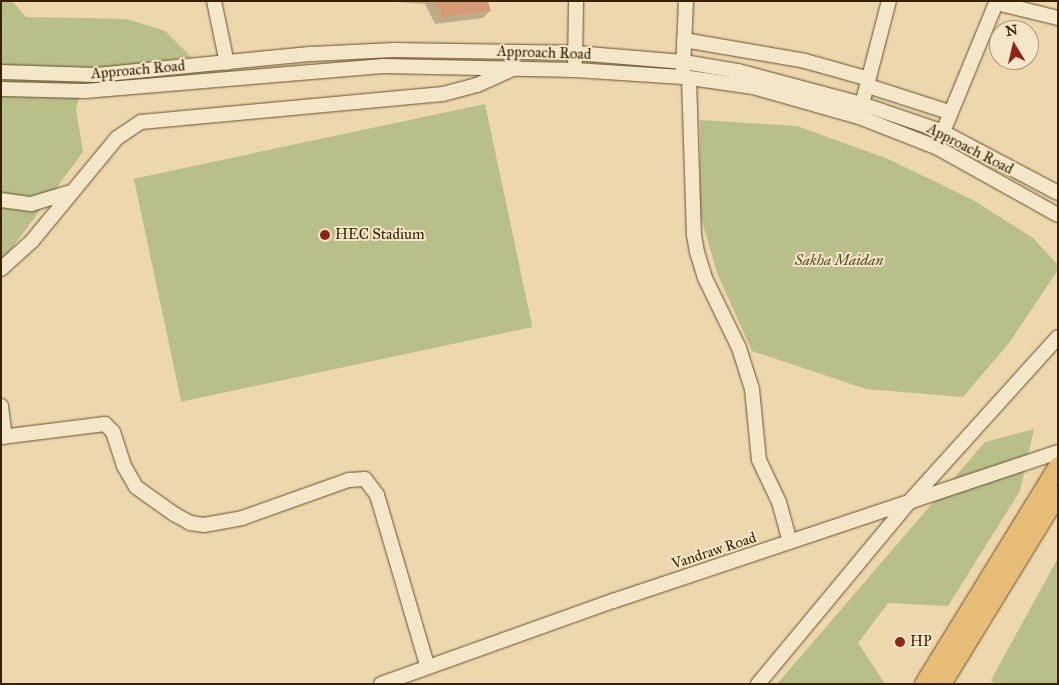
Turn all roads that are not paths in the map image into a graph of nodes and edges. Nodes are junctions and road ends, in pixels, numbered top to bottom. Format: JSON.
{"nodes":[{"id":1,"x":214,"y":1,"type":"edge"},
{"id":2,"x":576,"y":1,"type":"edge"},
{"id":3,"x":686,"y":1,"type":"edge"},
{"id":4,"x":889,"y":1,"type":"edge"},
{"id":5,"x":997,"y":2,"type":"edge"},
{"id":6,"x":1058,"y":18,"type":"edge"},
{"id":7,"x":684,"y":40,"type":"junction"},
{"id":8,"x":576,"y":53,"type":"junction"},
{"id":9,"x":684,"y":62,"type":"junction"},
{"id":10,"x":227,"y":63,"type":"junction"},
{"id":11,"x":514,"y":68,"type":"junction"},
{"id":12,"x":575,"y":70,"type":"junction"},
{"id":13,"x":1,"y":72,"type":"edge"},
{"id":14,"x":686,"y":77,"type":"junction"},
{"id":15,"x":868,"y":82,"type":"junction"},
{"id":16,"x":1,"y":89,"type":"edge"},
{"id":17,"x":861,"y":111,"type":"junction"},
{"id":18,"x":949,"y":112,"type":"junction"},
{"id":19,"x":941,"y":131,"type":"junction"},
{"id":20,"x":938,"y":148,"type":"junction"},
{"id":21,"x":71,"y":192,"type":"junction"},
{"id":22,"x":1058,"y":193,"type":"edge"},
{"id":23,"x":1,"y":200,"type":"edge"},
{"id":24,"x":1058,"y":215,"type":"edge"},
{"id":25,"x":1,"y":269,"type":"edge"},
{"id":26,"x":1058,"y":337,"type":"edge"},
{"id":27,"x":1,"y":406,"type":"edge"},
{"id":28,"x":3,"y":437,"type":"edge"},
{"id":29,"x":1058,"y":452,"type":"edge"},
{"id":30,"x":1058,"y":466,"type":"edge"},
{"id":31,"x":1058,"y":495,"type":"edge"},
{"id":32,"x":909,"y":502,"type":"junction"},
{"id":33,"x":790,"y":542,"type":"junction"},
{"id":34,"x":427,"y":665,"type":"junction"},
{"id":35,"x":381,"y":684,"type":"edge"},
{"id":36,"x":758,"y":684,"type":"edge"},
{"id":37,"x":924,"y":684,"type":"edge"},
{"id":38,"x":942,"y":684,"type":"edge"}],
"edges":[{"from":1,"to":10,"type":"street"},
{"from":2,"to":8,"type":"street"},
{"from":3,"to":7,"type":"street"},
{"from":4,"to":15,"type":"street"},
{"from":5,"to":6,"type":"street"},
{"from":5,"to":18,"type":"street"},
{"from":7,"to":9,"type":"street"},
{"from":7,"to":15,"type":"street"},
{"from":8,"to":9,"type":"street","name":"Approach Road"},
{"from":8,"to":10,"type":"street","name":"Approach Road"},
{"from":8,"to":12,"type":"street"},
{"from":9,"to":14,"type":"street"},
{"from":9,"to":17,"type":"street","name":"Approach Road"},
{"from":10,"to":13,"type":"street","name":"Approach Road"},
{"from":11,"to":12,"type":"street","name":"Approach Road"},
{"from":11,"to":16,"type":"street","name":"Approach Road"},
{"from":11,"to":21,"type":"street"},
{"from":12,"to":14,"type":"street","name":"Approach Road"},
{"from":14,"to":17,"type":"street","name":"Approach Road"},
{"from":14,"to":33,"type":"street"},
{"from":15,"to":17,"type":"street"},
{"from":15,"to":18,"type":"street"},
{"from":17,"to":19,"type":"street","name":"Approach Road"},
{"from":17,"to":20,"type":"street","name":"Approach Road"},
{"from":18,"to":19,"type":"street"},
{"from":19,"to":20,"type":"street"},
{"from":19,"to":22,"type":"street","name":"Approach Road"},
{"from":20,"to":24,"type":"street","name":"Approach Road"},
{"from":21,"to":23,"type":"street"},
{"from":21,"to":25,"type":"street"},
{"from":26,"to":32,"type":"street"},
{"from":27,"to":28,"type":"street"},
{"from":28,"to":34,"type":"street"},
{"from":29,"to":32,"type":"street","name":"Vandraw Road"},
{"from":30,"to":37,"type":"main road"},
{"from":31,"to":38,"type":"main road"},
{"from":32,"to":33,"type":"street","name":"Vandraw Road"},
{"from":32,"to":36,"type":"street"},
{"from":33,"to":34,"type":"street","name":"Vandraw Road"},
{"from":34,"to":35,"type":"street","name":"Vandraw Road"}]}
